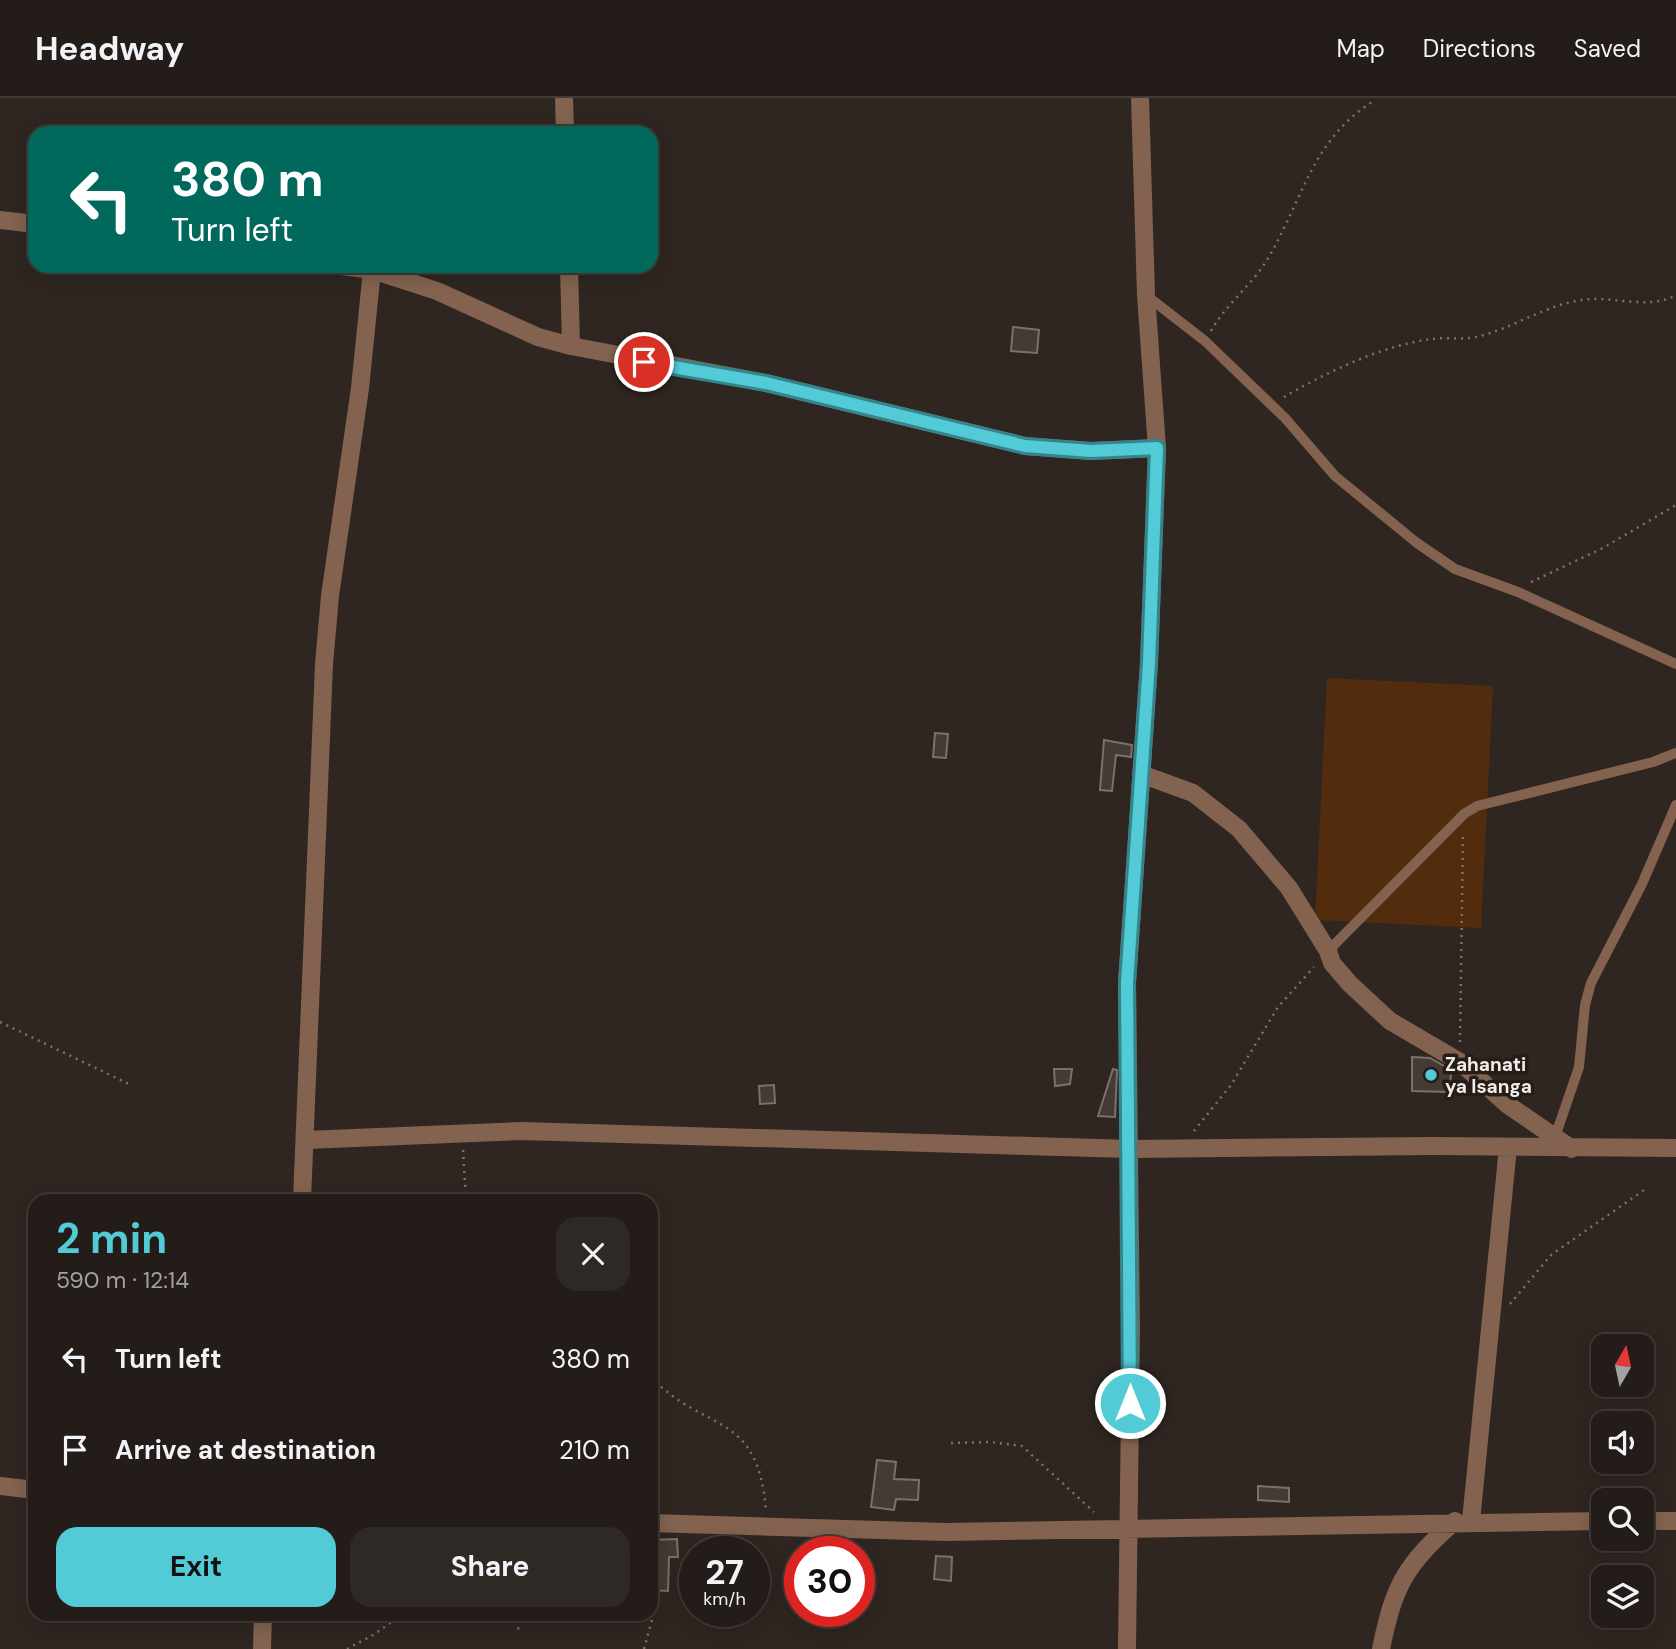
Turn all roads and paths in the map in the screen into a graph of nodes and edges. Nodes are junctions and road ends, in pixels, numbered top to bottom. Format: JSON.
{"nodes":[{"id":1,"x":564,"y":98,"type":"edge"},
{"id":2,"x":1140,"y":98,"type":"edge"},
{"id":3,"x":1372,"y":102,"type":"dead end"},
{"id":4,"x":565,"y":126,"type":"edge"},
{"id":5,"x":0,"y":219,"type":"edge"},
{"id":6,"x":28,"y":223,"type":"edge"},
{"id":7,"x":372,"y":273,"type":"edge"},
{"id":8,"x":381,"y":273,"type":"edge"},
{"id":9,"x":569,"y":273,"type":"edge"},
{"id":10,"x":1146,"y":295,"type":"junction"},
{"id":11,"x":1676,"y":295,"type":"edge"},
{"id":12,"x":1205,"y":341,"type":"junction"},
{"id":13,"x":571,"y":346,"type":"junction"},
{"id":14,"x":1271,"y":405,"type":"junction"},
{"id":15,"x":1157,"y":448,"type":"junction"},
{"id":16,"x":1676,"y":505,"type":"edge"},
{"id":17,"x":1512,"y":590,"type":"junction"},
{"id":18,"x":1676,"y":664,"type":"edge"},
{"id":19,"x":1676,"y":752,"type":"edge"},
{"id":20,"x":1141,"y":774,"type":"junction"},
{"id":21,"x":1676,"y":805,"type":"edge"},
{"id":22,"x":1464,"y":814,"type":"junction"},
{"id":23,"x":1328,"y":951,"type":"junction"},
{"id":24,"x":0,"y":1022,"type":"edge"},
{"id":25,"x":1463,"y":1064,"type":"junction"},
{"id":26,"x":131,"y":1085,"type":"dead end"},
{"id":27,"x":462,"y":1132,"type":"junction"},
{"id":28,"x":1555,"y":1137,"type":"junction"},
{"id":29,"x":306,"y":1140,"type":"junction"},
{"id":30,"x":1508,"y":1147,"type":"junction"},
{"id":31,"x":1676,"y":1148,"type":"edge"},
{"id":32,"x":1130,"y":1149,"type":"junction"},
{"id":33,"x":1572,"y":1149,"type":"junction"},
{"id":34,"x":1179,"y":1150,"type":"junction"},
{"id":35,"x":1644,"y":1190,"type":"dead end"},
{"id":36,"x":302,"y":1194,"type":"edge"},
{"id":37,"x":466,"y":1194,"type":"edge"},
{"id":38,"x":1490,"y":1332,"type":"junction"},
{"id":39,"x":658,"y":1383,"type":"edge"},
{"id":40,"x":951,"y":1443,"type":"dead end"},
{"id":41,"x":0,"y":1486,"type":"edge"},
{"id":42,"x":28,"y":1489,"type":"edge"},
{"id":43,"x":1463,"y":1521,"type":"junction"},
{"id":44,"x":1591,"y":1521,"type":"edge"},
{"id":45,"x":1654,"y":1521,"type":"edge"},
{"id":46,"x":1676,"y":1521,"type":"edge"},
{"id":47,"x":658,"y":1523,"type":"edge"},
{"id":48,"x":767,"y":1528,"type":"junction"},
{"id":49,"x":1121,"y":1528,"type":"junction"},
{"id":50,"x":263,"y":1621,"type":"edge"},
{"id":51,"x":393,"y":1621,"type":"edge"},
{"id":52,"x":516,"y":1621,"type":"edge"},
{"id":53,"x":652,"y":1621,"type":"edge"},
{"id":54,"x":519,"y":1631,"type":"dead end"},
{"id":55,"x":262,"y":1649,"type":"edge"},
{"id":56,"x":347,"y":1649,"type":"edge"},
{"id":57,"x":644,"y":1649,"type":"edge"},
{"id":58,"x":1128,"y":1649,"type":"edge"},
{"id":59,"x":1381,"y":1649,"type":"edge"}],
"edges":[{"from":1,"to":4,"type":"street"},
{"from":2,"to":10,"type":"street"},
{"from":3,"to":12,"type":"path"},
{"from":5,"to":6,"type":"street"},
{"from":7,"to":29,"type":"street"},
{"from":8,"to":13,"type":"street"},
{"from":9,"to":13,"type":"street"},
{"from":10,"to":12,"type":"lane"},
{"from":10,"to":15,"type":"street"},
{"from":11,"to":14,"type":"path"},
{"from":12,"to":14,"type":"lane"},
{"from":13,"to":15,"type":"street"},
{"from":14,"to":17,"type":"lane"},
{"from":15,"to":20,"type":"street"},
{"from":16,"to":17,"type":"path"},
{"from":17,"to":18,"type":"lane"},
{"from":19,"to":22,"type":"lane"},
{"from":20,"to":23,"type":"street"},
{"from":20,"to":32,"type":"street"},
{"from":21,"to":28,"type":"lane"},
{"from":22,"to":23,"type":"lane"},
{"from":22,"to":25,"type":"path"},
{"from":23,"to":25,"type":"street"},
{"from":23,"to":34,"type":"path"},
{"from":24,"to":26,"type":"path"},
{"from":25,"to":28,"type":"street"},
{"from":27,"to":29,"type":"street"},
{"from":27,"to":32,"type":"street"},
{"from":27,"to":37,"type":"path"},
{"from":28,"to":33,"type":"street"},
{"from":29,"to":36,"type":"street"},
{"from":30,"to":33,"type":"street"},
{"from":30,"to":34,"type":"street"},
{"from":30,"to":38,"type":"street"},
{"from":31,"to":33,"type":"street"},
{"from":32,"to":34,"type":"street"},
{"from":32,"to":49,"type":"street"},
{"from":35,"to":38,"type":"path"},
{"from":38,"to":43,"type":"street"},
{"from":39,"to":48,"type":"path"},
{"from":40,"to":49,"type":"path"},
{"from":41,"to":42,"type":"street"},
{"from":43,"to":44,"type":"street"},
{"from":43,"to":49,"type":"street"},
{"from":43,"to":59,"type":"street"},
{"from":45,"to":46,"type":"street"},
{"from":47,"to":48,"type":"street"},
{"from":48,"to":49,"type":"street"},
{"from":49,"to":58,"type":"street"},
{"from":50,"to":55,"type":"street"},
{"from":51,"to":56,"type":"path"},
{"from":52,"to":54,"type":"path"},
{"from":53,"to":57,"type":"path"}]}
